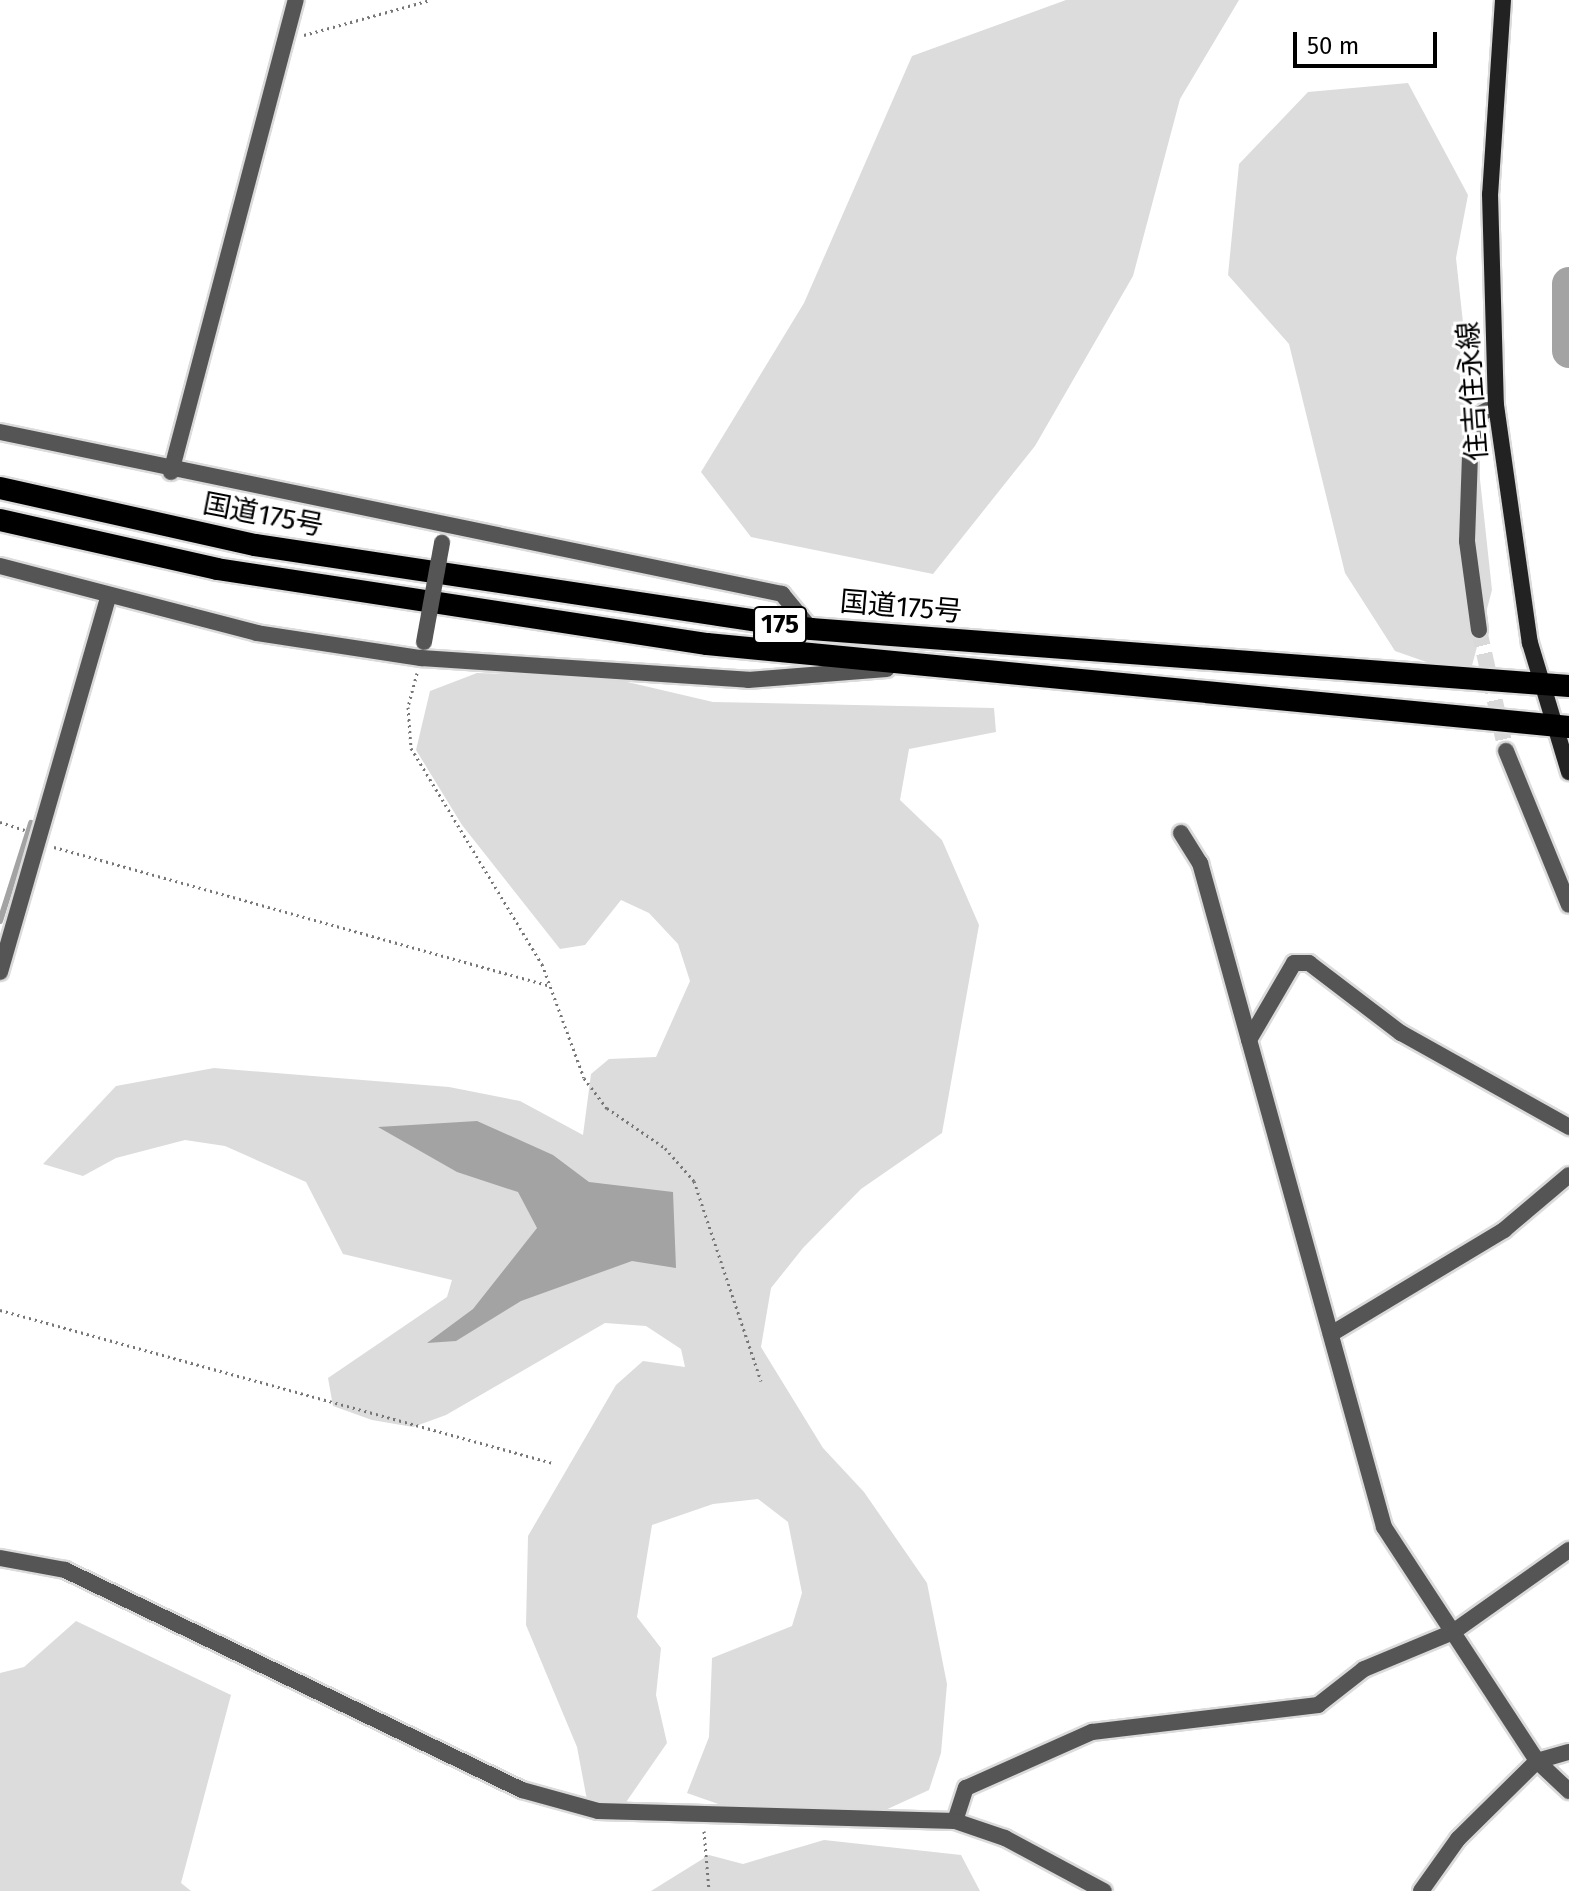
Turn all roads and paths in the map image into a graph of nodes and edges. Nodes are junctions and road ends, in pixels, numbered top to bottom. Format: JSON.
{"nodes":[{"id":1,"x":296,"y":0,"type":"edge"},
{"id":2,"x":430,"y":0,"type":"edge"},
{"id":3,"x":1503,"y":0,"type":"edge"},
{"id":4,"x":284,"y":39,"type":"junction"},
{"id":5,"x":1496,"y":405,"type":"junction"},
{"id":6,"x":0,"y":432,"type":"edge"},
{"id":7,"x":171,"y":472,"type":"junction"},
{"id":8,"x":0,"y":488,"type":"edge"},
{"id":9,"x":0,"y":520,"type":"edge"},
{"id":10,"x":447,"y":526,"type":"junction"},
{"id":11,"x":0,"y":566,"type":"edge"},
{"id":12,"x":108,"y":597,"type":"junction"},
{"id":13,"x":811,"y":629,"type":"junction"},
{"id":14,"x":1479,"y":630,"type":"tunnel mouth"},
{"id":15,"x":423,"y":650,"type":"junction"},
{"id":16,"x":923,"y":666,"type":"junction"},
{"id":17,"x":1543,"y":686,"type":"junction"},
{"id":18,"x":1569,"y":686,"type":"edge"},
{"id":19,"x":1562,"y":726,"type":"edge"},
{"id":20,"x":1506,"y":751,"type":"tunnel mouth"},
{"id":21,"x":1569,"y":772,"type":"edge"},
{"id":22,"x":0,"y":822,"type":"edge"},
{"id":23,"x":1181,"y":833,"type":"dead end"},
{"id":24,"x":38,"y":838,"type":"junction"},
{"id":25,"x":1569,"y":905,"type":"edge"},
{"id":26,"x":0,"y":972,"type":"edge"},
{"id":27,"x":551,"y":986,"type":"junction"},
{"id":28,"x":1249,"y":1040,"type":"junction"},
{"id":29,"x":1569,"y":1127,"type":"edge"},
{"id":30,"x":1569,"y":1175,"type":"edge"},
{"id":31,"x":0,"y":1310,"type":"edge"},
{"id":32,"x":1331,"y":1334,"type":"junction"},
{"id":33,"x":761,"y":1381,"type":"dead end"},
{"id":34,"x":553,"y":1463,"type":"dead end"},
{"id":35,"x":1569,"y":1550,"type":"edge"},
{"id":36,"x":0,"y":1558,"type":"edge"},
{"id":37,"x":1453,"y":1632,"type":"junction"},
{"id":38,"x":1569,"y":1752,"type":"edge"},
{"id":39,"x":1537,"y":1761,"type":"junction"},
{"id":40,"x":1569,"y":1791,"type":"edge"},
{"id":41,"x":703,"y":1818,"type":"junction"},
{"id":42,"x":955,"y":1821,"type":"junction"},
{"id":43,"x":709,"y":1891,"type":"edge"},
{"id":44,"x":1104,"y":1891,"type":"edge"},
{"id":45,"x":1421,"y":1891,"type":"edge"}],
"edges":[{"from":1,"to":4,"type":"street"},
{"from":2,"to":4,"type":"path"},
{"from":3,"to":5,"type":"main road","name":"住吉住永線"},
{"from":4,"to":7,"type":"street"},
{"from":5,"to":14,"type":"street"},
{"from":5,"to":17,"type":"main road","name":"住吉住永線"},
{"from":6,"to":7,"type":"street"},
{"from":7,"to":10,"type":"street"},
{"from":8,"to":13,"type":"highway","name":"国道175号","number":"175"},
{"from":9,"to":16,"type":"highway","name":"国道175号","number":"175"},
{"from":10,"to":13,"type":"street"},
{"from":10,"to":15,"type":"street","bridge":true},
{"from":11,"to":12,"type":"street"},
{"from":12,"to":15,"type":"street"},
{"from":12,"to":24,"type":"street"},
{"from":13,"to":17,"type":"highway","name":"国道175号","number":"175"},
{"from":15,"to":16,"type":"street"},
{"from":15,"to":27,"type":"path"},
{"from":16,"to":19,"type":"highway","name":"国道175号","number":"175"},
{"from":17,"to":18,"type":"highway","name":"国道175号","number":"175"},
{"from":17,"to":19,"type":"main road","name":"住吉住永線"},
{"from":19,"to":21,"type":"main road","name":"住吉住永線"},
{"from":20,"to":25,"type":"street"},
{"from":22,"to":24,"type":"path"},
{"from":23,"to":28,"type":"street"},
{"from":24,"to":26,"type":"street"},
{"from":24,"to":27,"type":"path"},
{"from":27,"to":33,"type":"path"},
{"from":28,"to":29,"type":"street"},
{"from":28,"to":32,"type":"street"},
{"from":30,"to":32,"type":"street"},
{"from":31,"to":34,"type":"path"},
{"from":32,"to":37,"type":"street"},
{"from":35,"to":37,"type":"street"},
{"from":36,"to":41,"type":"street"},
{"from":37,"to":39,"type":"street"},
{"from":37,"to":42,"type":"street"},
{"from":38,"to":39,"type":"street"},
{"from":39,"to":40,"type":"street"},
{"from":39,"to":45,"type":"street"},
{"from":41,"to":42,"type":"street"},
{"from":41,"to":43,"type":"path"},
{"from":42,"to":44,"type":"street"}]}
